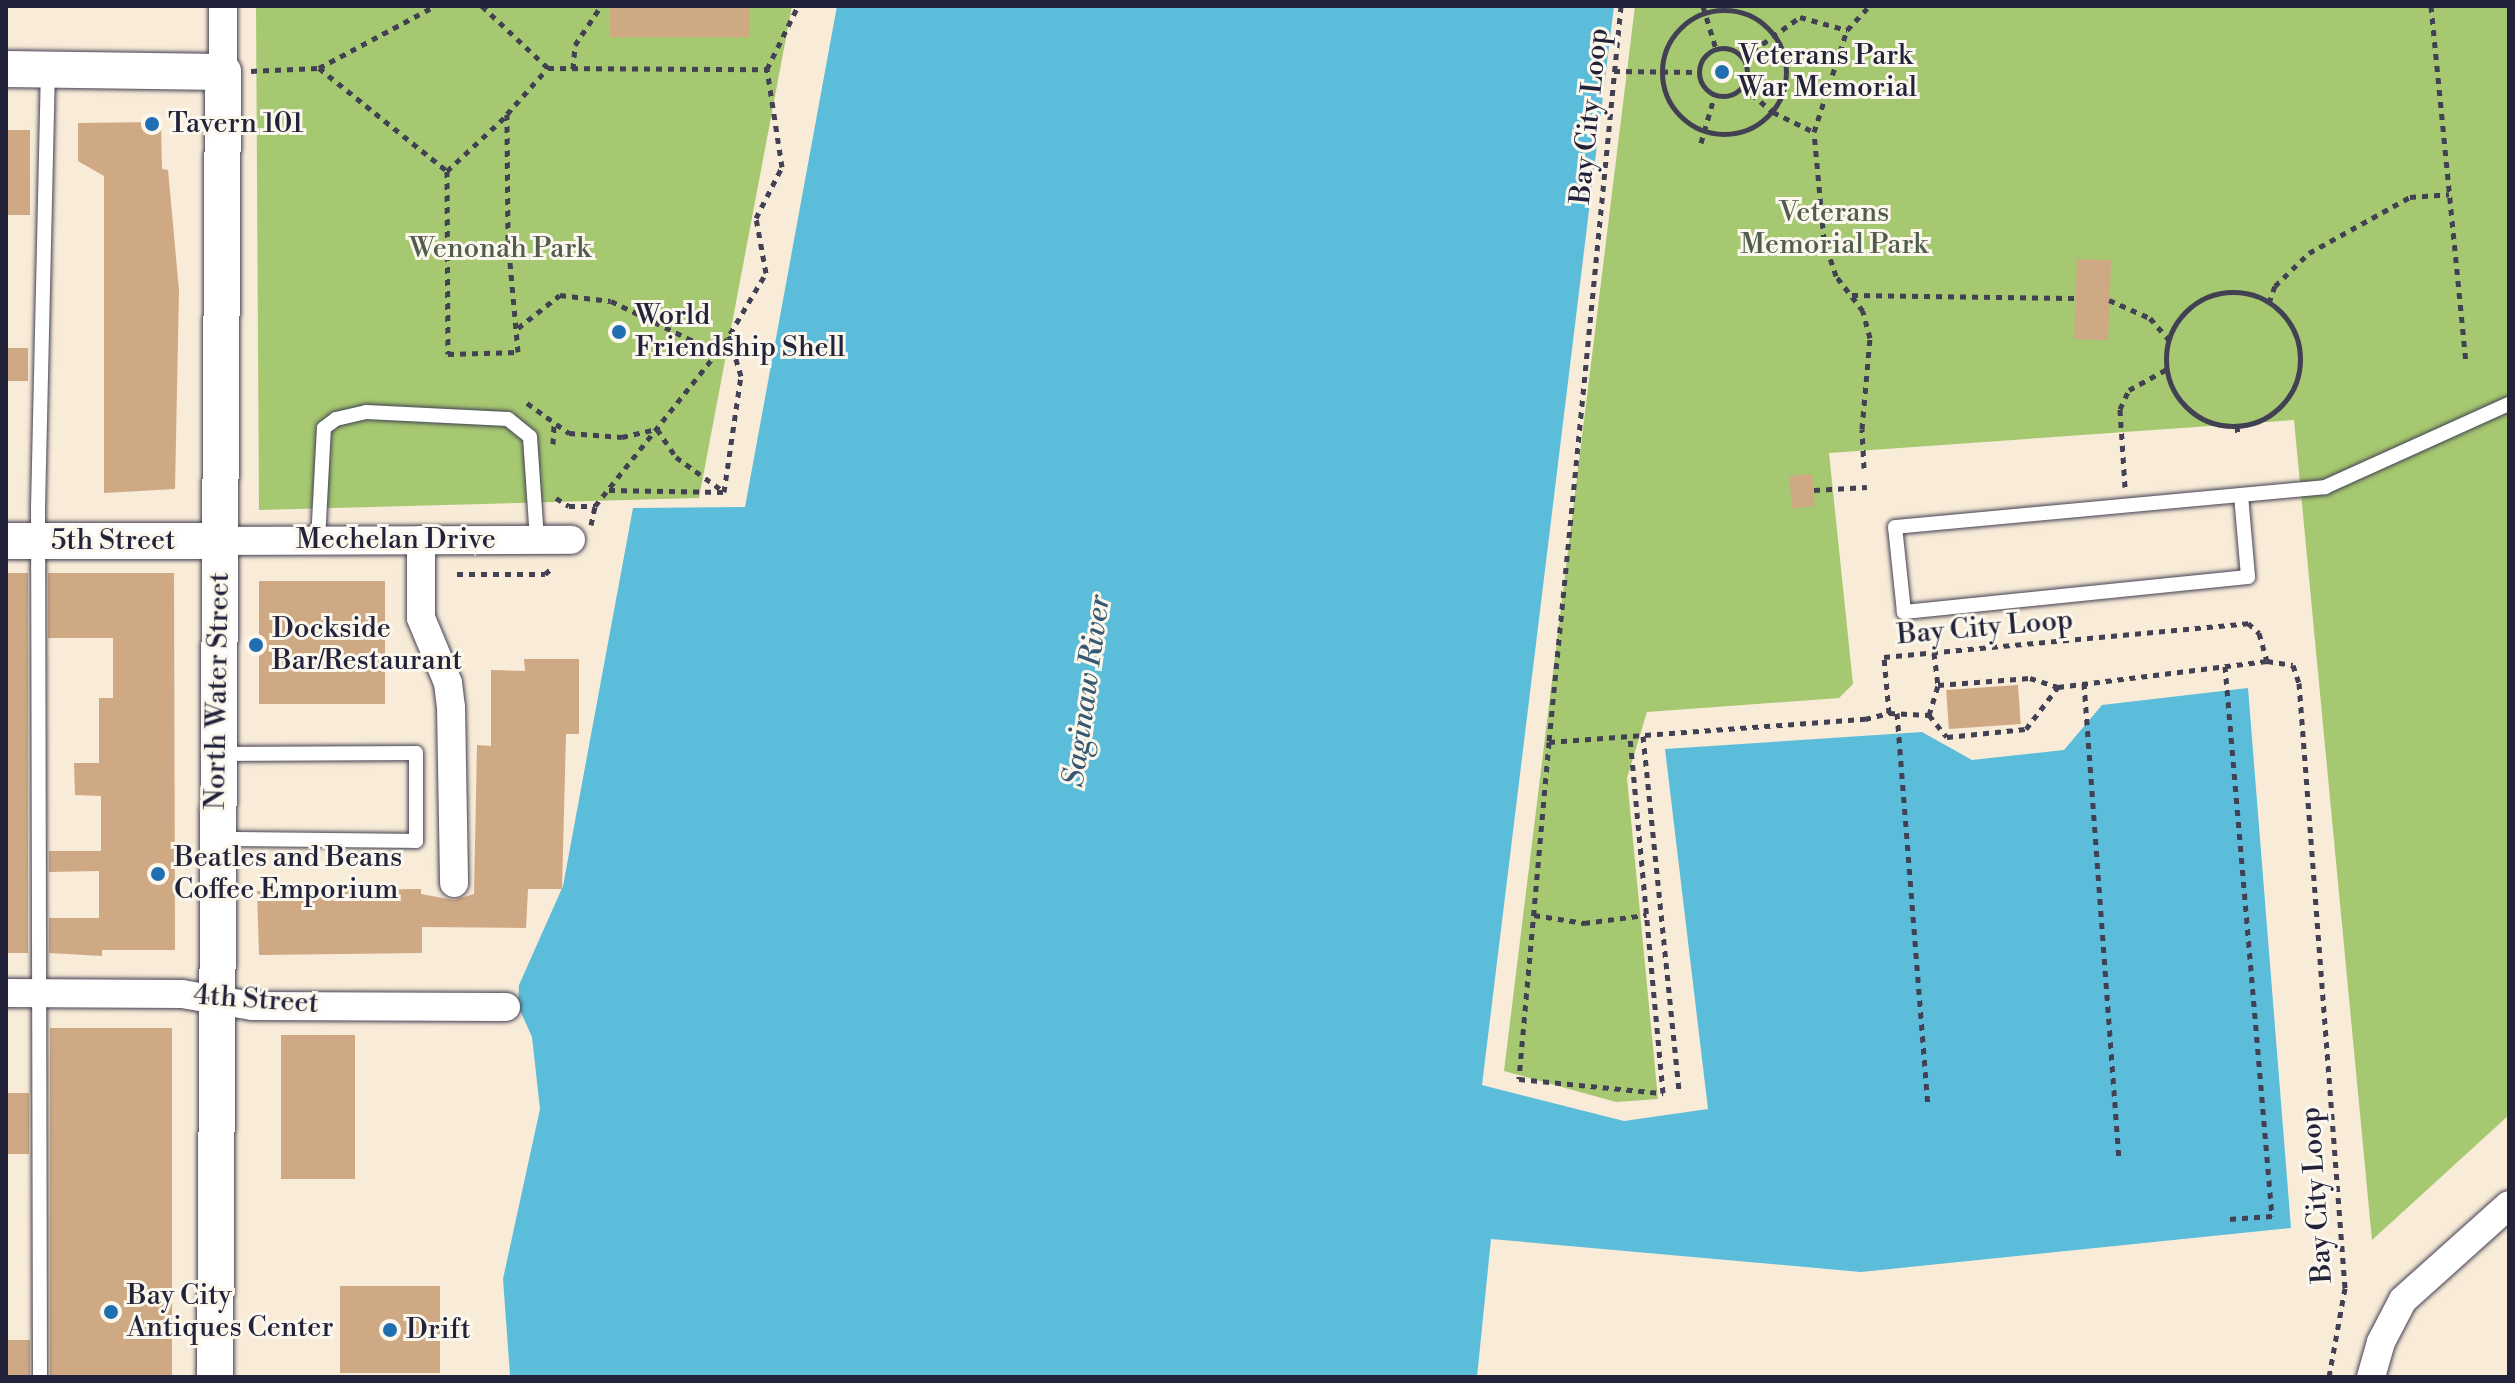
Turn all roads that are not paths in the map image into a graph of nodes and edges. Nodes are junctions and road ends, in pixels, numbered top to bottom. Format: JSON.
{"nodes":[{"id":1,"x":223,"y":6,"type":"edge"},
{"id":2,"x":6,"y":69,"type":"edge"},
{"id":3,"x":48,"y":69,"type":"junction"},
{"id":4,"x":223,"y":72,"type":"junction"},
{"id":5,"x":2509,"y":404,"type":"edge"},
{"id":6,"x":2241,"y":495,"type":"junction"},
{"id":7,"x":580,"y":538,"type":"road end"},
{"id":8,"x":421,"y":540,"type":"junction"},
{"id":9,"x":537,"y":540,"type":"junction"},
{"id":10,"x":23,"y":541,"type":"edge"},
{"id":11,"x":220,"y":541,"type":"junction"},
{"id":12,"x":318,"y":541,"type":"junction"},
{"id":13,"x":217,"y":754,"type":"junction"},
{"id":14,"x":217,"y":839,"type":"junction"},
{"id":15,"x":454,"y":883,"type":"dead end"},
{"id":16,"x":6,"y":993,"type":"edge"},
{"id":17,"x":39,"y":993,"type":"junction"},
{"id":18,"x":215,"y":1000,"type":"junction"},
{"id":19,"x":506,"y":1007,"type":"dead end"},
{"id":20,"x":2509,"y":1205,"type":"edge"},
{"id":21,"x":40,"y":1377,"type":"edge"},
{"id":22,"x":215,"y":1377,"type":"edge"},
{"id":23,"x":2371,"y":1377,"type":"edge"}],
"edges":[{"from":1,"to":4,"type":"street","name":"North Water Street"},
{"from":2,"to":3,"type":"street"},
{"from":3,"to":4,"type":"street"},
{"from":3,"to":10,"type":"lane"},
{"from":4,"to":11,"type":"street","name":"North Water Street"},
{"from":5,"to":6,"type":"lane"},
{"from":6,"to":6,"type":"lane"},
{"from":7,"to":9,"type":"street","name":"Mechelan Drive"},
{"from":8,"to":9,"type":"street","name":"Mechelan Drive"},
{"from":8,"to":12,"type":"street","name":"Mechelan Drive"},
{"from":8,"to":15,"type":"street"},
{"from":9,"to":12,"type":"lane"},
{"from":10,"to":11,"type":"street","name":"5th Street"},
{"from":10,"to":17,"type":"lane"},
{"from":11,"to":12,"type":"street","name":"Mechelan Drive"},
{"from":11,"to":13,"type":"street","name":"North Water Street"},
{"from":13,"to":14,"type":"street","name":"North Water Street"},
{"from":13,"to":14,"type":"lane"},
{"from":14,"to":18,"type":"street","name":"North Water Street"},
{"from":16,"to":17,"type":"street","name":"4th Street"},
{"from":17,"to":18,"type":"street","name":"4th Street"},
{"from":17,"to":21,"type":"lane"},
{"from":18,"to":19,"type":"street","name":"4th Street"},
{"from":18,"to":22,"type":"street","name":"North Water Street"},
{"from":20,"to":23,"type":"street"}]}
